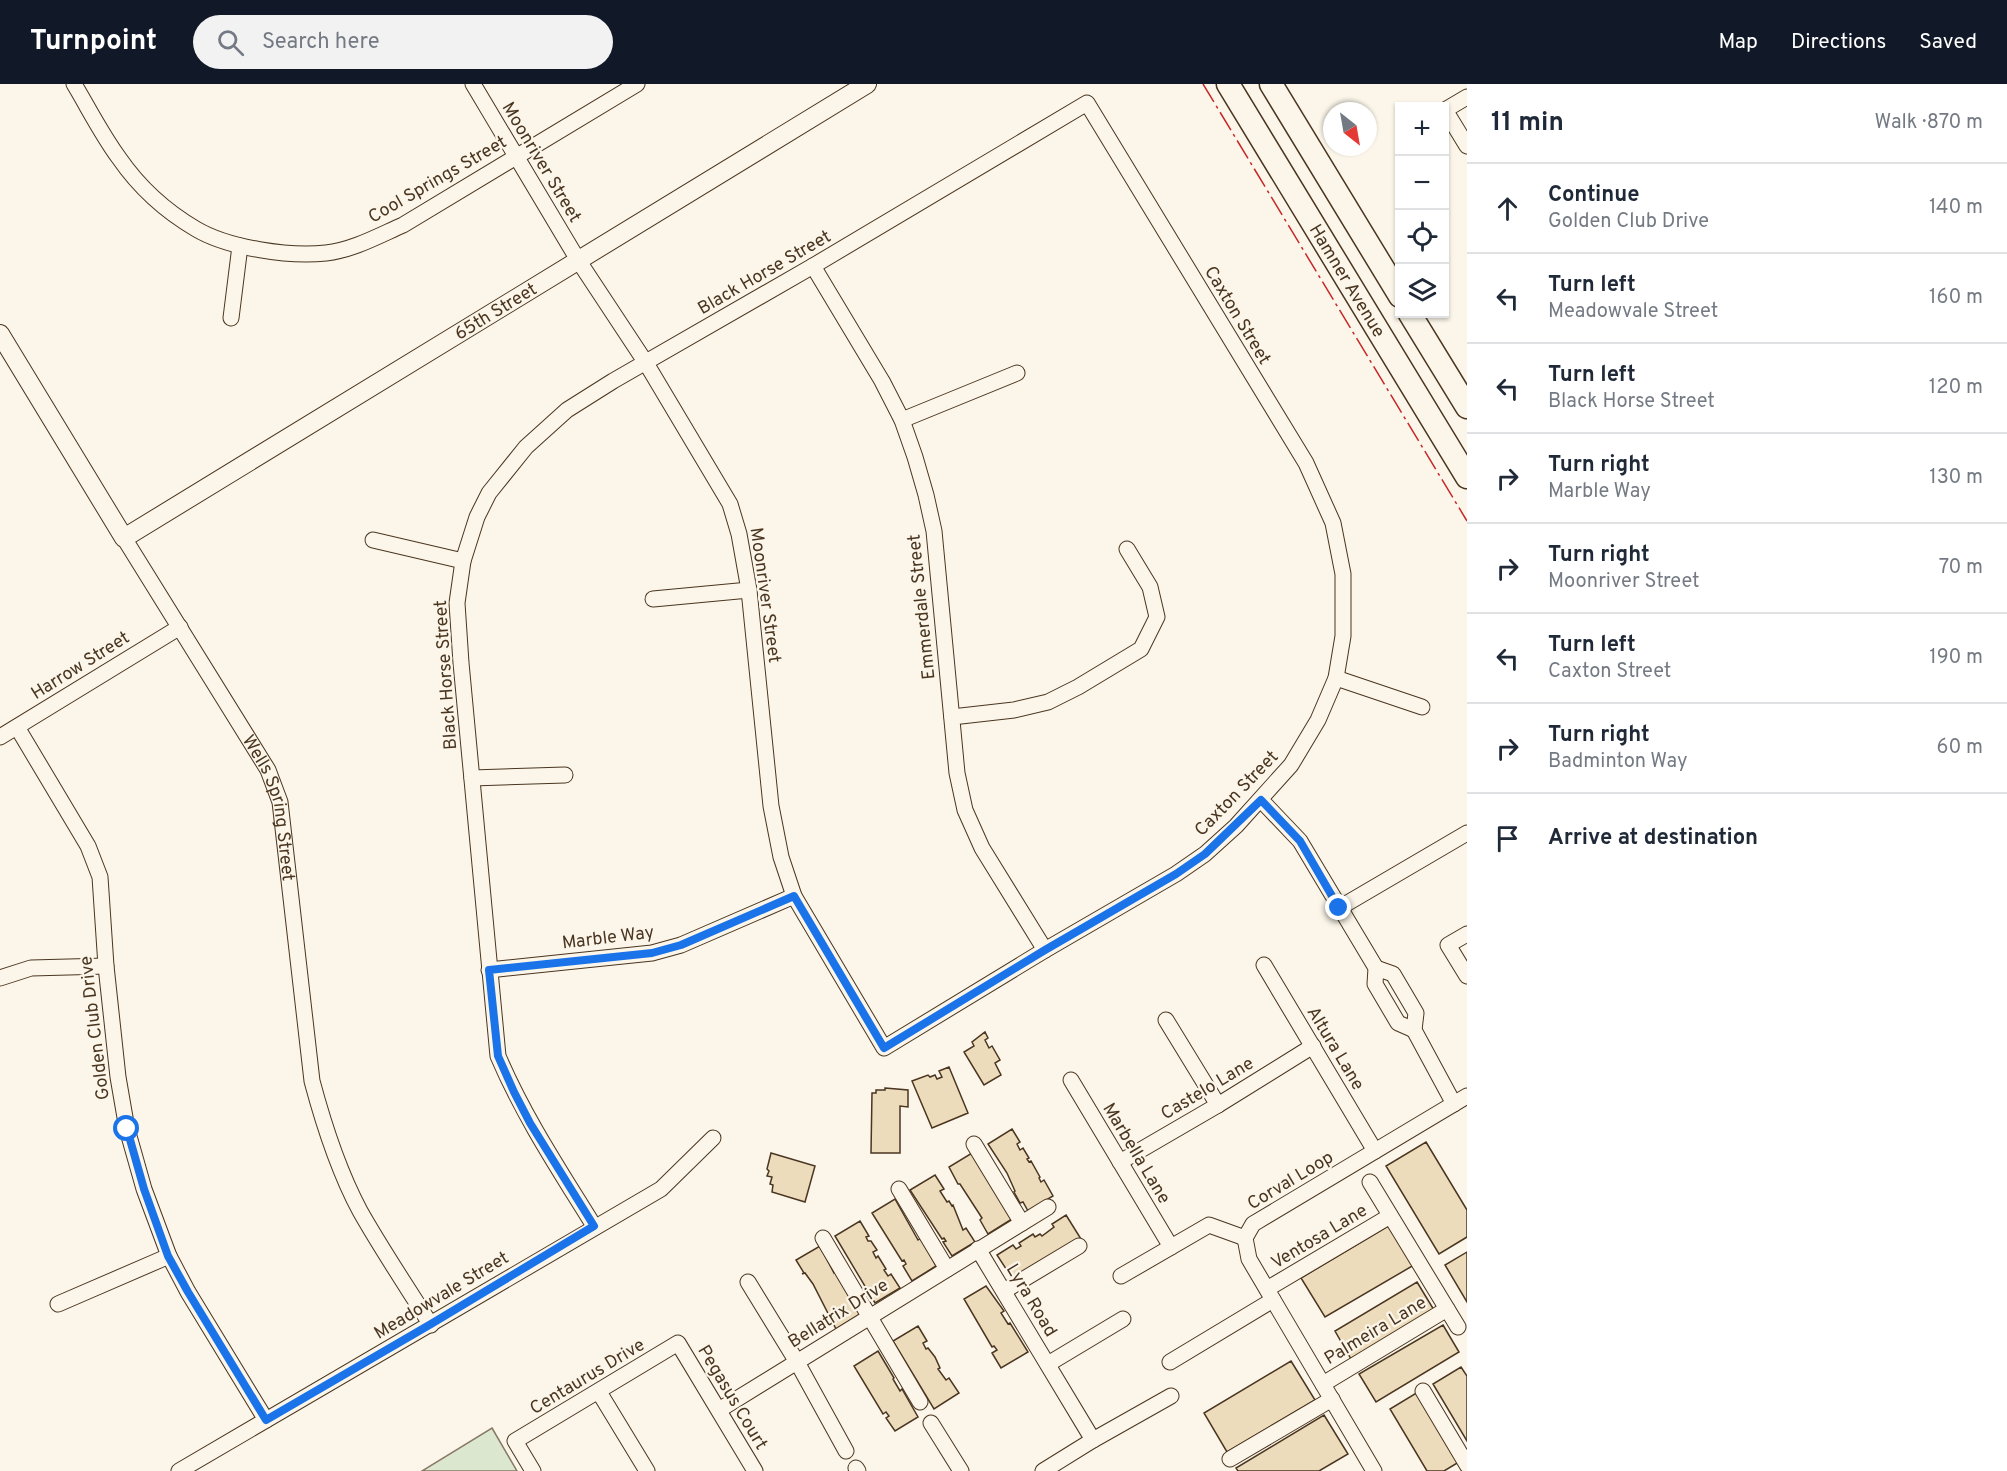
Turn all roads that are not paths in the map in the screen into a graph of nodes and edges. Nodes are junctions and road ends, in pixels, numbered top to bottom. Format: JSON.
{"nodes":[{"id":1,"x":74,"y":84,"type":"edge"},
{"id":2,"x":473,"y":84,"type":"edge"},
{"id":3,"x":637,"y":84,"type":"edge"},
{"id":4,"x":867,"y":84,"type":"edge"},
{"id":5,"x":1228,"y":84,"type":"edge"},
{"id":6,"x":1271,"y":84,"type":"edge"},
{"id":7,"x":1467,"y":97,"type":"edge"},
{"id":8,"x":1087,"y":103,"type":"joint"},
{"id":9,"x":1449,"y":108,"type":"edge"},
{"id":10,"x":1449,"y":117,"type":"edge"},
{"id":11,"x":1467,"y":146,"type":"edge"},
{"id":12,"x":516,"y":157,"type":"junction"},
{"id":13,"x":240,"y":246,"type":"junction"},
{"id":14,"x":578,"y":260,"type":"junction"},
{"id":15,"x":813,"y":266,"type":"junction"},
{"id":16,"x":1395,"y":288,"type":"edge"},
{"id":17,"x":231,"y":318,"type":"dead end"},
{"id":18,"x":1412,"y":318,"type":"edge"},
{"id":19,"x":0,"y":334,"type":"edge"},
{"id":20,"x":646,"y":363,"type":"junction"},
{"id":21,"x":1017,"y":373,"type":"dead end"},
{"id":22,"x":1467,"y":407,"type":"edge"},
{"id":23,"x":902,"y":420,"type":"junction"},
{"id":24,"x":1467,"y":477,"type":"edge"},
{"id":25,"x":123,"y":538,"type":"junction"},
{"id":26,"x":373,"y":540,"type":"dead end"},
{"id":27,"x":1127,"y":549,"type":"dead end"},
{"id":28,"x":463,"y":561,"type":"junction"},
{"id":29,"x":749,"y":590,"type":"junction"},
{"id":30,"x":653,"y":599,"type":"dead end"},
{"id":31,"x":180,"y":627,"type":"junction"},
{"id":32,"x":1336,"y":678,"type":"junction"},
{"id":33,"x":1422,"y":707,"type":"dead end"},
{"id":34,"x":952,"y":717,"type":"junction"},
{"id":35,"x":17,"y":727,"type":"junction"},
{"id":36,"x":0,"y":737,"type":"edge"},
{"id":37,"x":566,"y":774,"type":"dead end"},
{"id":38,"x":472,"y":777,"type":"junction"},
{"id":39,"x":1261,"y":800,"type":"junction"},
{"id":40,"x":1467,"y":833,"type":"edge"},
{"id":41,"x":794,"y":896,"type":"junction"},
{"id":42,"x":1339,"y":908,"type":"junction"},
{"id":43,"x":1467,"y":934,"type":"edge"},
{"id":44,"x":1045,"y":950,"type":"junction"},
{"id":45,"x":1264,"y":965,"type":"dead end"},
{"id":46,"x":106,"y":966,"type":"junction"},
{"id":47,"x":1376,"y":968,"type":"junction"},
{"id":48,"x":489,"y":970,"type":"junction"},
{"id":49,"x":1467,"y":976,"type":"edge"},
{"id":50,"x":0,"y":978,"type":"edge"},
{"id":51,"x":1406,"y":996,"type":"junction"},
{"id":52,"x":1389,"y":1007,"type":"junction"},
{"id":53,"x":1166,"y":1020,"type":"dead end"},
{"id":54,"x":1414,"y":1030,"type":"junction"},
{"id":55,"x":1313,"y":1046,"type":"junction"},
{"id":56,"x":884,"y":1048,"type":"joint"},
{"id":57,"x":1071,"y":1080,"type":"dead end"},
{"id":58,"x":1461,"y":1100,"type":"edge"},
{"id":59,"x":1218,"y":1105,"type":"junction"},
{"id":60,"x":712,"y":1138,"type":"dead end"},
{"id":61,"x":974,"y":1144,"type":"dead end"},
{"id":62,"x":1375,"y":1151,"type":"junction"},
{"id":63,"x":1120,"y":1162,"type":"junction"},
{"id":64,"x":1370,"y":1182,"type":"dead end"},
{"id":65,"x":899,"y":1190,"type":"dead end"},
{"id":66,"x":1048,"y":1207,"type":"dead end"},
{"id":67,"x":1390,"y":1216,"type":"junction"},
{"id":68,"x":1022,"y":1223,"type":"junction"},
{"id":69,"x":594,"y":1226,"type":"junction"},
{"id":70,"x":822,"y":1238,"type":"dead end"},
{"id":71,"x":1245,"y":1238,"type":"junction"},
{"id":72,"x":1079,"y":1246,"type":"dead end"},
{"id":73,"x":1171,"y":1247,"type":"junction"},
{"id":74,"x":978,"y":1249,"type":"junction"},
{"id":75,"x":168,"y":1256,"type":"junction"},
{"id":76,"x":946,"y":1269,"type":"junction"},
{"id":77,"x":1121,"y":1276,"type":"dead end"},
{"id":78,"x":748,"y":1282,"type":"dead end"},
{"id":79,"x":1004,"y":1291,"type":"junction"},
{"id":80,"x":1270,"y":1295,"type":"junction"},
{"id":81,"x":58,"y":1304,"type":"dead end"},
{"id":82,"x":1447,"y":1310,"type":"junction"},
{"id":83,"x":869,"y":1317,"type":"junction"},
{"id":84,"x":1124,"y":1319,"type":"dead end"},
{"id":85,"x":431,"y":1324,"type":"junction"},
{"id":86,"x":1458,"y":1327,"type":"dead end"},
{"id":87,"x":678,"y":1343,"type":"joint"},
{"id":88,"x":797,"y":1362,"type":"junction"},
{"id":89,"x":1170,"y":1362,"type":"dead end"},
{"id":90,"x":1048,"y":1364,"type":"junction"},
{"id":91,"x":1323,"y":1384,"type":"junction"},
{"id":92,"x":1423,"y":1391,"type":"dead end"},
{"id":93,"x":598,"y":1392,"type":"junction"},
{"id":94,"x":1171,"y":1396,"type":"dead end"},
{"id":95,"x":1332,"y":1399,"type":"junction"},
{"id":96,"x":920,"y":1402,"type":"dead end"},
{"id":97,"x":719,"y":1410,"type":"junction"},
{"id":98,"x":266,"y":1420,"type":"junction"},
{"id":99,"x":931,"y":1423,"type":"dead end"},
{"id":100,"x":1093,"y":1440,"type":"junction"},
{"id":101,"x":846,"y":1451,"type":"dead end"},
{"id":102,"x":1230,"y":1459,"type":"dead end"},
{"id":103,"x":1467,"y":1465,"type":"edge"},
{"id":104,"x":179,"y":1471,"type":"edge"},
{"id":105,"x":533,"y":1471,"type":"edge"},
{"id":106,"x":647,"y":1471,"type":"edge"},
{"id":107,"x":755,"y":1471,"type":"edge"},
{"id":108,"x":961,"y":1471,"type":"edge"},
{"id":109,"x":1043,"y":1471,"type":"edge"},
{"id":110,"x":1374,"y":1471,"type":"edge"}],
"edges":[{"from":1,"to":13,"type":"street","name":"Cool Springs Street"},
{"from":2,"to":12,"type":"street","name":"Moonriver Street"},
{"from":3,"to":12,"type":"street","name":"Cool Springs Street"},
{"from":4,"to":14,"type":"street","name":"65th Street"},
{"from":5,"to":24,"type":"main road","name":"Hamner Avenue"},
{"from":6,"to":16,"type":"main road","name":"Hamner Avenue"},
{"from":7,"to":9,"type":"street"},
{"from":8,"to":15,"type":"street","name":"Black Horse Street"},
{"from":8,"to":32,"type":"street","name":"Caxton Street"},
{"from":10,"to":11,"type":"street"},
{"from":12,"to":13,"type":"street","name":"Cool Springs Street"},
{"from":12,"to":14,"type":"street","name":"Moonriver Street"},
{"from":13,"to":17,"type":"street"},
{"from":14,"to":20,"type":"street","name":"Moonriver Street"},
{"from":14,"to":25,"type":"street","name":"65th Street"},
{"from":15,"to":20,"type":"street","name":"Black Horse Street"},
{"from":15,"to":23,"type":"street","name":"Emmerdale Street"},
{"from":18,"to":22,"type":"main road","name":"Hamner Avenue"},
{"from":19,"to":25,"type":"street","name":"Wells Spring Street"},
{"from":20,"to":28,"type":"street","name":"Black Horse Street"},
{"from":20,"to":29,"type":"street","name":"Moonriver Street"},
{"from":21,"to":23,"type":"street"},
{"from":23,"to":34,"type":"street","name":"Emmerdale Street"},
{"from":25,"to":31,"type":"street","name":"Wells Spring Street"},
{"from":26,"to":28,"type":"street"},
{"from":27,"to":34,"type":"street"},
{"from":28,"to":38,"type":"street","name":"Black Horse Street"},
{"from":29,"to":30,"type":"street"},
{"from":29,"to":41,"type":"street","name":"Moonriver Street"},
{"from":31,"to":35,"type":"street","name":"Harrow Street"},
{"from":31,"to":85,"type":"street","name":"Wells Spring Street"},
{"from":32,"to":33,"type":"street"},
{"from":32,"to":39,"type":"street","name":"Caxton Street"},
{"from":34,"to":44,"type":"street","name":"Emmerdale Street"},
{"from":35,"to":36,"type":"street","name":"Harrow Street"},
{"from":35,"to":46,"type":"street","name":"Golden Club Drive"},
{"from":37,"to":38,"type":"street"},
{"from":38,"to":48,"type":"street","name":"Black Horse Street"},
{"from":39,"to":42,"type":"street"},
{"from":39,"to":44,"type":"street","name":"Caxton Street"},
{"from":40,"to":42,"type":"street"},
{"from":41,"to":48,"type":"street","name":"Marble Way"},
{"from":41,"to":56,"type":"street","name":"Moonriver Street"},
{"from":42,"to":47,"type":"street"},
{"from":43,"to":49,"type":"street"},
{"from":44,"to":56,"type":"street","name":"Caxton Street"},
{"from":45,"to":55,"type":"street","name":"Altura Lane"},
{"from":46,"to":50,"type":"street"},
{"from":46,"to":75,"type":"street","name":"Golden Club Drive"},
{"from":47,"to":51,"type":"street"},
{"from":47,"to":52,"type":"street"},
{"from":48,"to":69,"type":"street","name":"Black Horse Street"},
{"from":51,"to":52,"type":"street"},
{"from":51,"to":54,"type":"street"},
{"from":52,"to":54,"type":"street"},
{"from":53,"to":59,"type":"street"},
{"from":54,"to":58,"type":"street"},
{"from":55,"to":59,"type":"street","name":"Castelo Lane"},
{"from":55,"to":62,"type":"street","name":"Altura Lane"},
{"from":57,"to":63,"type":"street","name":"Marbella Lane"},
{"from":58,"to":62,"type":"street","name":"Corval Loop"},
{"from":59,"to":63,"type":"street","name":"Castelo Lane"},
{"from":60,"to":69,"type":"street","name":"Meadowvale Street"},
{"from":61,"to":68,"type":"street"},
{"from":62,"to":71,"type":"street","name":"Corval Loop"},
{"from":63,"to":73,"type":"street","name":"Marbella Lane"},
{"from":64,"to":67,"type":"street"},
{"from":65,"to":76,"type":"street"},
{"from":66,"to":68,"type":"street"},
{"from":67,"to":80,"type":"street","name":"Ventosa Lane"},
{"from":67,"to":82,"type":"street"},
{"from":68,"to":74,"type":"street"},
{"from":69,"to":85,"type":"street","name":"Meadowvale Street"},
{"from":70,"to":83,"type":"street"},
{"from":71,"to":73,"type":"street"},
{"from":71,"to":80,"type":"street","name":"Corval Loop"},
{"from":72,"to":79,"type":"street"},
{"from":73,"to":77,"type":"street"},
{"from":74,"to":76,"type":"street","name":"Bellatrix Drive"},
{"from":74,"to":79,"type":"street","name":"Lyra Road"},
{"from":75,"to":81,"type":"street"},
{"from":75,"to":98,"type":"street","name":"Golden Club Drive"},
{"from":76,"to":83,"type":"street","name":"Bellatrix Drive"},
{"from":78,"to":88,"type":"street"},
{"from":79,"to":90,"type":"street","name":"Lyra Road"},
{"from":80,"to":89,"type":"street","name":"Ventosa Lane"},
{"from":80,"to":91,"type":"street","name":"Corval Loop"},
{"from":82,"to":86,"type":"street"},
{"from":82,"to":91,"type":"street","name":"Palmeira Lane"},
{"from":83,"to":88,"type":"street","name":"Bellatrix Drive"},
{"from":83,"to":96,"type":"street"},
{"from":84,"to":90,"type":"street"},
{"from":85,"to":98,"type":"street","name":"Meadowvale Street"},
{"from":87,"to":93,"type":"street","name":"Centaurus Drive"},
{"from":87,"to":97,"type":"street","name":"Pegasus Court"},
{"from":88,"to":97,"type":"street","name":"Bellatrix Drive"},
{"from":88,"to":101,"type":"street"},
{"from":90,"to":100,"type":"street","name":"Lyra Road"},
{"from":91,"to":95,"type":"street","name":"Corval Loop"},
{"from":92,"to":103,"type":"street"},
{"from":93,"to":105,"type":"street","name":"Centaurus Drive"},
{"from":93,"to":106,"type":"street"},
{"from":94,"to":100,"type":"street"},
{"from":95,"to":102,"type":"street"},
{"from":95,"to":110,"type":"street","name":"Corval Loop"},
{"from":97,"to":107,"type":"street","name":"Pegasus Court"},
{"from":98,"to":104,"type":"street","name":"Meadowvale Street"},
{"from":99,"to":108,"type":"street"},
{"from":100,"to":109,"type":"street"}]}
